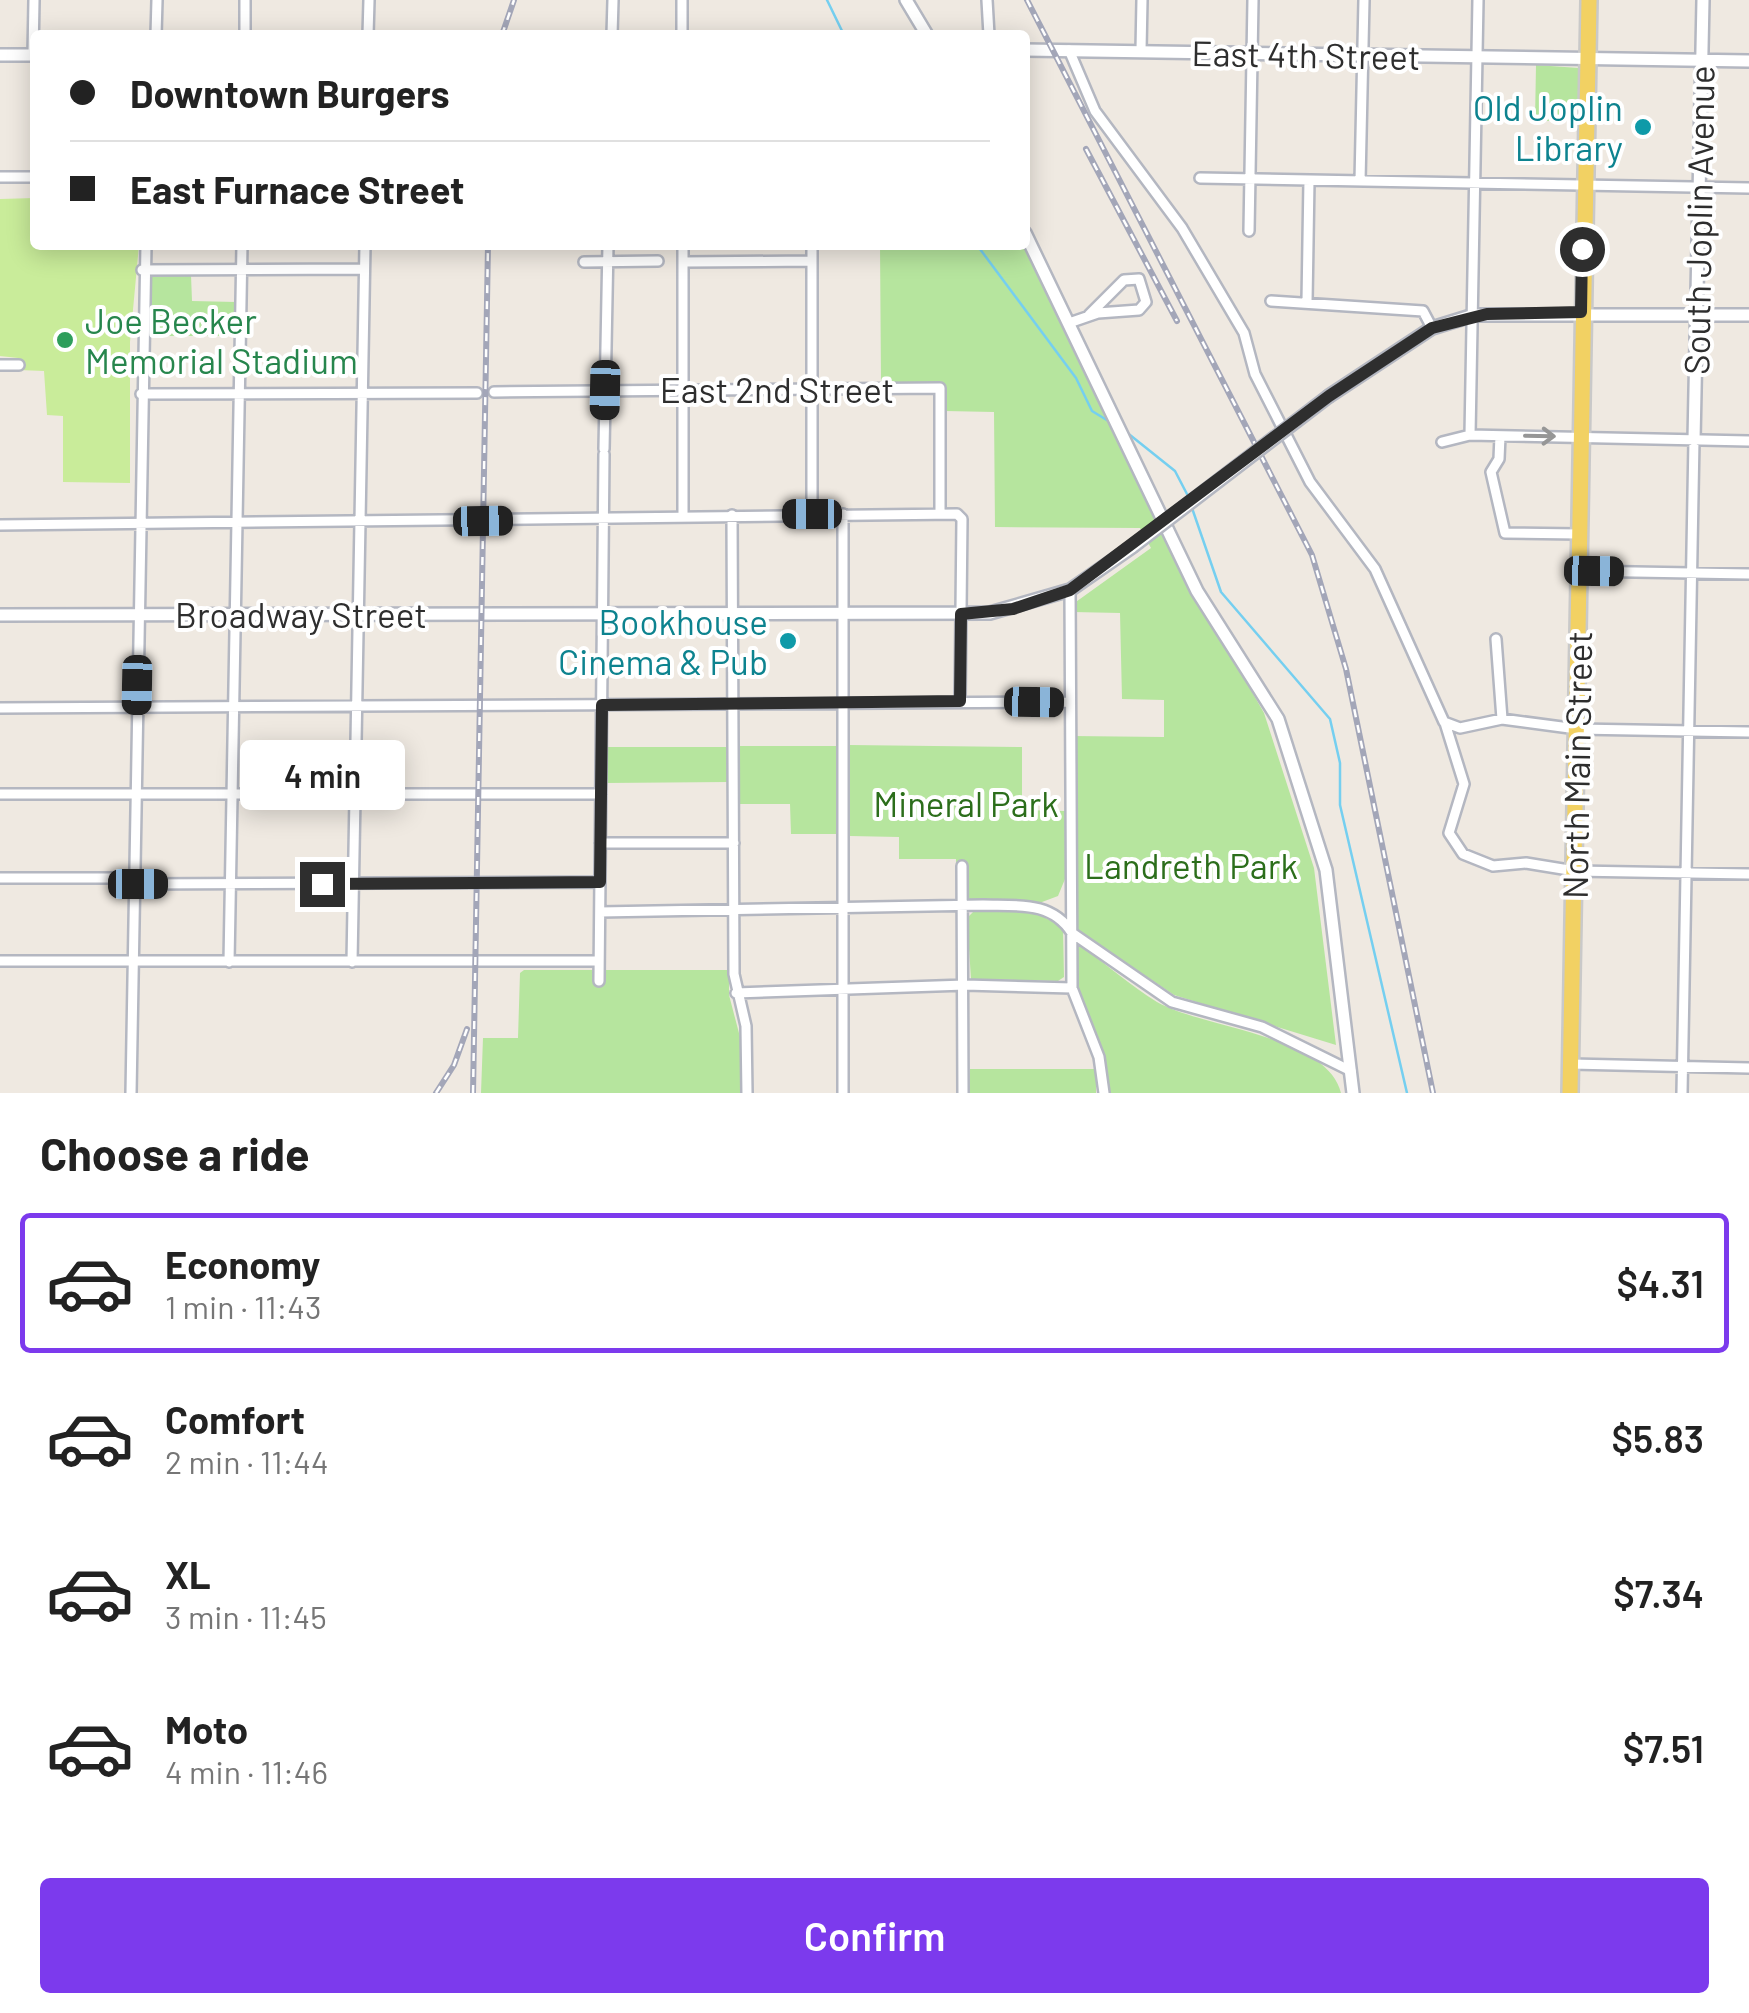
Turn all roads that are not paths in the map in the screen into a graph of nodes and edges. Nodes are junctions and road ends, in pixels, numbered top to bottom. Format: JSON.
{"nodes":[{"id":1,"x":34,"y":0,"type":"edge"},
{"id":2,"x":156,"y":0,"type":"edge"},
{"id":3,"x":245,"y":0,"type":"edge"},
{"id":4,"x":369,"y":0,"type":"edge"},
{"id":5,"x":613,"y":0,"type":"edge"},
{"id":6,"x":682,"y":0,"type":"edge"},
{"id":7,"x":906,"y":0,"type":"edge"},
{"id":8,"x":987,"y":0,"type":"edge"},
{"id":9,"x":1142,"y":0,"type":"edge"},
{"id":10,"x":1254,"y":0,"type":"edge"},
{"id":11,"x":1364,"y":0,"type":"edge"},
{"id":12,"x":1478,"y":0,"type":"edge"},
{"id":13,"x":1588,"y":0,"type":"edge"},
{"id":14,"x":1702,"y":0,"type":"edge"},
{"id":15,"x":34,"y":30,"type":"edge"},
{"id":16,"x":156,"y":30,"type":"edge"},
{"id":17,"x":245,"y":30,"type":"edge"},
{"id":18,"x":368,"y":30,"type":"edge"},
{"id":19,"x":612,"y":30,"type":"edge"},
{"id":20,"x":682,"y":30,"type":"edge"},
{"id":21,"x":922,"y":30,"type":"edge"},
{"id":22,"x":989,"y":30,"type":"edge"},
{"id":23,"x":1030,"y":50,"type":"edge"},
{"id":24,"x":1069,"y":50,"type":"junction"},
{"id":25,"x":1142,"y":50,"type":"junction"},
{"id":26,"x":1253,"y":53,"type":"junction"},
{"id":27,"x":0,"y":56,"type":"edge"},
{"id":28,"x":30,"y":56,"type":"edge"},
{"id":29,"x":1363,"y":56,"type":"junction"},
{"id":30,"x":1477,"y":57,"type":"junction"},
{"id":31,"x":1587,"y":58,"type":"junction"},
{"id":32,"x":1702,"y":60,"type":"junction"},
{"id":33,"x":1749,"y":61,"type":"edge"},
{"id":34,"x":0,"y":177,"type":"edge"},
{"id":35,"x":30,"y":177,"type":"edge"},
{"id":36,"x":1200,"y":178,"type":"dead end"},
{"id":37,"x":1250,"y":179,"type":"junction"},
{"id":38,"x":1308,"y":180,"type":"junction"},
{"id":39,"x":1360,"y":181,"type":"junction"},
{"id":40,"x":1475,"y":183,"type":"junction"},
{"id":41,"x":1582,"y":186,"type":"junction"},
{"id":42,"x":1699,"y":186,"type":"junction"},
{"id":43,"x":1749,"y":188,"type":"edge"},
{"id":44,"x":1250,"y":231,"type":"dead end"},
{"id":45,"x":1030,"y":244,"type":"edge"},
{"id":46,"x":145,"y":250,"type":"edge"},
{"id":47,"x":242,"y":250,"type":"edge"},
{"id":48,"x":365,"y":250,"type":"edge"},
{"id":49,"x":608,"y":250,"type":"edge"},
{"id":50,"x":684,"y":250,"type":"edge"},
{"id":51,"x":812,"y":250,"type":"edge"},
{"id":52,"x":658,"y":261,"type":"dead end"},
{"id":53,"x":812,"y":261,"type":"junction"},
{"id":54,"x":584,"y":262,"type":"dead end"},
{"id":55,"x":608,"y":262,"type":"junction"},
{"id":56,"x":684,"y":262,"type":"junction"},
{"id":57,"x":364,"y":269,"type":"junction"},
{"id":58,"x":142,"y":270,"type":"junction"},
{"id":59,"x":242,"y":270,"type":"junction"},
{"id":60,"x":1270,"y":301,"type":"dead end"},
{"id":61,"x":1308,"y":302,"type":"junction"},
{"id":62,"x":1581,"y":312,"type":"junction"},
{"id":63,"x":1089,"y":314,"type":"junction"},
{"id":64,"x":1696,"y":314,"type":"junction"},
{"id":65,"x":1474,"y":315,"type":"junction"},
{"id":66,"x":1749,"y":315,"type":"edge"},
{"id":67,"x":1068,"y":324,"type":"junction"},
{"id":68,"x":1432,"y":328,"type":"junction"},
{"id":69,"x":0,"y":365,"type":"edge"},
{"id":70,"x":18,"y":365,"type":"dead end"},
{"id":71,"x":812,"y":387,"type":"junction"},
{"id":72,"x":683,"y":389,"type":"junction"},
{"id":73,"x":605,"y":390,"type":"junction"},
{"id":74,"x":477,"y":392,"type":"dead end"},
{"id":75,"x":494,"y":392,"type":"dead end"},
{"id":76,"x":239,"y":393,"type":"junction"},
{"id":77,"x":362,"y":393,"type":"junction"},
{"id":78,"x":141,"y":394,"type":"junction"},
{"id":79,"x":1470,"y":436,"type":"junction"},
{"id":80,"x":1500,"y":436,"type":"junction"},
{"id":81,"x":1580,"y":437,"type":"junction"},
{"id":82,"x":1694,"y":440,"type":"junction"},
{"id":83,"x":1749,"y":441,"type":"edge"},
{"id":84,"x":1442,"y":442,"type":"dead end"},
{"id":85,"x":812,"y":514,"type":"junction"},
{"id":86,"x":843,"y":514,"type":"junction"},
{"id":87,"x":940,"y":514,"type":"junction"},
{"id":88,"x":684,"y":515,"type":"junction"},
{"id":89,"x":732,"y":515,"type":"junction"},
{"id":90,"x":603,"y":518,"type":"junction"},
{"id":91,"x":235,"y":520,"type":"junction"},
{"id":92,"x":359,"y":520,"type":"junction"},
{"id":93,"x":140,"y":521,"type":"junction"},
{"id":94,"x":0,"y":524,"type":"edge"},
{"id":95,"x":1578,"y":534,"type":"junction"},
{"id":96,"x":1578,"y":571,"type":"junction"},
{"id":97,"x":1692,"y":573,"type":"junction"},
{"id":98,"x":1749,"y":574,"type":"edge"},
{"id":99,"x":1070,"y":590,"type":"junction"},
{"id":100,"x":358,"y":613,"type":"junction"},
{"id":101,"x":138,"y":614,"type":"junction"},
{"id":102,"x":234,"y":614,"type":"junction"},
{"id":103,"x":961,"y":614,"type":"junction"},
{"id":104,"x":0,"y":615,"type":"edge"},
{"id":105,"x":845,"y":615,"type":"junction"},
{"id":106,"x":603,"y":616,"type":"junction"},
{"id":107,"x":732,"y":616,"type":"junction"},
{"id":108,"x":1496,"y":639,"type":"dead end"},
{"id":109,"x":960,"y":701,"type":"junction"},
{"id":110,"x":1070,"y":702,"type":"junction"},
{"id":111,"x":733,"y":703,"type":"junction"},
{"id":112,"x":845,"y":703,"type":"junction"},
{"id":113,"x":602,"y":705,"type":"junction"},
{"id":114,"x":136,"y":706,"type":"junction"},
{"id":115,"x":233,"y":706,"type":"junction"},
{"id":116,"x":356,"y":706,"type":"junction"},
{"id":117,"x":0,"y":708,"type":"edge"},
{"id":118,"x":1502,"y":719,"type":"junction"},
{"id":119,"x":1444,"y":722,"type":"junction"},
{"id":120,"x":1577,"y":728,"type":"junction"},
{"id":121,"x":1689,"y":731,"type":"junction"},
{"id":122,"x":1749,"y":732,"type":"edge"},
{"id":123,"x":0,"y":794,"type":"edge"},
{"id":124,"x":135,"y":794,"type":"junction"},
{"id":125,"x":601,"y":794,"type":"junction"},
{"id":126,"x":354,"y":795,"type":"junction"},
{"id":127,"x":232,"y":796,"type":"junction"},
{"id":128,"x":734,"y":843,"type":"junction"},
{"id":129,"x":600,"y":844,"type":"junction"},
{"id":130,"x":962,"y":866,"type":"dead end"},
{"id":131,"x":1574,"y":871,"type":"junction"},
{"id":132,"x":1686,"y":873,"type":"junction"},
{"id":133,"x":1749,"y":874,"type":"edge"},
{"id":134,"x":0,"y":878,"type":"edge"},
{"id":135,"x":134,"y":882,"type":"junction"},
{"id":136,"x":600,"y":882,"type":"junction"},
{"id":137,"x":230,"y":884,"type":"junction"},
{"id":138,"x":353,"y":884,"type":"junction"},
{"id":139,"x":963,"y":909,"type":"junction"},
{"id":140,"x":734,"y":910,"type":"junction"},
{"id":141,"x":843,"y":910,"type":"junction"},
{"id":142,"x":600,"y":912,"type":"junction"},
{"id":143,"x":1072,"y":933,"type":"junction"},
{"id":144,"x":0,"y":961,"type":"edge"},
{"id":145,"x":132,"y":961,"type":"junction"},
{"id":146,"x":599,"y":961,"type":"junction"},
{"id":147,"x":229,"y":962,"type":"junction"},
{"id":148,"x":352,"y":962,"type":"junction"},
{"id":149,"x":599,"y":981,"type":"dead end"},
{"id":150,"x":966,"y":985,"type":"junction"},
{"id":151,"x":1072,"y":988,"type":"junction"},
{"id":152,"x":842,"y":990,"type":"junction"},
{"id":153,"x":736,"y":992,"type":"junction"},
{"id":154,"x":1571,"y":1064,"type":"junction"},
{"id":155,"x":1683,"y":1067,"type":"junction"},
{"id":156,"x":1749,"y":1068,"type":"edge"},
{"id":157,"x":1351,"y":1071,"type":"junction"},
{"id":158,"x":131,"y":1093,"type":"edge"},
{"id":159,"x":747,"y":1093,"type":"edge"},
{"id":160,"x":843,"y":1093,"type":"edge"},
{"id":161,"x":963,"y":1093,"type":"edge"},
{"id":162,"x":1104,"y":1093,"type":"edge"},
{"id":163,"x":1353,"y":1093,"type":"edge"},
{"id":164,"x":1570,"y":1093,"type":"edge"},
{"id":165,"x":1682,"y":1093,"type":"edge"}],
"edges":[{"from":1,"to":15,"type":"street"},
{"from":2,"to":16,"type":"street"},
{"from":3,"to":17,"type":"street"},
{"from":4,"to":18,"type":"street"},
{"from":5,"to":19,"type":"street"},
{"from":6,"to":20,"type":"street"},
{"from":7,"to":21,"type":"street"},
{"from":8,"to":22,"type":"street"},
{"from":9,"to":25,"type":"street"},
{"from":10,"to":26,"type":"street"},
{"from":11,"to":29,"type":"street"},
{"from":12,"to":30,"type":"street"},
{"from":13,"to":31,"type":"main road","name":"North Main Street"},
{"from":14,"to":32,"type":"street","name":"South Joplin Avenue"},
{"from":23,"to":24,"type":"street","name":"East 4th Street"},
{"from":24,"to":25,"type":"street","name":"East 4th Street"},
{"from":24,"to":119,"type":"street"},
{"from":25,"to":26,"type":"street","name":"East 4th Street"},
{"from":26,"to":29,"type":"street","name":"East 4th Street"},
{"from":26,"to":37,"type":"street"},
{"from":27,"to":28,"type":"street"},
{"from":29,"to":30,"type":"street","name":"East 4th Street"},
{"from":29,"to":39,"type":"street"},
{"from":30,"to":31,"type":"street","name":"East 4th Street"},
{"from":30,"to":40,"type":"street"},
{"from":31,"to":32,"type":"street","name":"East 4th Street"},
{"from":31,"to":41,"type":"main road","name":"North Main Street"},
{"from":32,"to":33,"type":"street","name":"East 4th Street"},
{"from":32,"to":42,"type":"street","name":"South Joplin Avenue"},
{"from":34,"to":35,"type":"street"},
{"from":36,"to":37,"type":"street"},
{"from":37,"to":38,"type":"street"},
{"from":37,"to":44,"type":"street"},
{"from":38,"to":39,"type":"street"},
{"from":38,"to":61,"type":"street"},
{"from":39,"to":40,"type":"street"},
{"from":40,"to":41,"type":"street"},
{"from":40,"to":65,"type":"street"},
{"from":41,"to":42,"type":"street"},
{"from":41,"to":62,"type":"main road","name":"North Main Street"},
{"from":42,"to":43,"type":"street"},
{"from":42,"to":64,"type":"street","name":"South Joplin Avenue"},
{"from":45,"to":67,"type":"street"},
{"from":46,"to":58,"type":"street"},
{"from":47,"to":59,"type":"street"},
{"from":48,"to":57,"type":"street"},
{"from":49,"to":55,"type":"street"},
{"from":50,"to":56,"type":"street"},
{"from":51,"to":53,"type":"street"},
{"from":52,"to":55,"type":"street"},
{"from":53,"to":56,"type":"street"},
{"from":53,"to":71,"type":"street"},
{"from":54,"to":55,"type":"street"},
{"from":55,"to":73,"type":"street"},
{"from":56,"to":72,"type":"street"},
{"from":57,"to":59,"type":"street"},
{"from":57,"to":77,"type":"street"},
{"from":58,"to":59,"type":"street"},
{"from":58,"to":78,"type":"street"},
{"from":59,"to":76,"type":"street"},
{"from":60,"to":61,"type":"street"},
{"from":61,"to":68,"type":"street"},
{"from":62,"to":64,"type":"street"},
{"from":62,"to":65,"type":"street"},
{"from":62,"to":81,"type":"main road","name":"North Main Street"},
{"from":63,"to":63,"type":"street"},
{"from":63,"to":67,"type":"street"},
{"from":64,"to":66,"type":"street"},
{"from":64,"to":82,"type":"street","name":"South Joplin Avenue"},
{"from":65,"to":68,"type":"street"},
{"from":65,"to":79,"type":"street"},
{"from":67,"to":157,"type":"street"},
{"from":68,"to":99,"type":"street","name":"Broadway Street","bridge":true},
{"from":69,"to":70,"type":"street"},
{"from":71,"to":72,"type":"street","name":"East 2nd Street"},
{"from":71,"to":85,"type":"street"},
{"from":71,"to":87,"type":"street","name":"East 2nd Street"},
{"from":72,"to":73,"type":"street","name":"East 2nd Street"},
{"from":72,"to":88,"type":"street"},
{"from":73,"to":75,"type":"street","name":"East 2nd Street"},
{"from":73,"to":90,"type":"street"},
{"from":74,"to":77,"type":"street"},
{"from":76,"to":77,"type":"street"},
{"from":76,"to":78,"type":"street"},
{"from":76,"to":91,"type":"street"},
{"from":77,"to":92,"type":"street"},
{"from":78,"to":93,"type":"street"},
{"from":79,"to":80,"type":"street"},
{"from":79,"to":84,"type":"street"},
{"from":80,"to":81,"type":"street","one_way":true},
{"from":80,"to":95,"type":"street"},
{"from":81,"to":82,"type":"street"},
{"from":81,"to":95,"type":"main road","name":"North Main Street"},
{"from":82,"to":83,"type":"street"},
{"from":82,"to":97,"type":"street"},
{"from":85,"to":86,"type":"street"},
{"from":85,"to":89,"type":"street"},
{"from":86,"to":87,"type":"street"},
{"from":86,"to":105,"type":"street"},
{"from":87,"to":103,"type":"street"},
{"from":88,"to":89,"type":"street"},
{"from":88,"to":90,"type":"street"},
{"from":89,"to":107,"type":"street"},
{"from":90,"to":92,"type":"street"},
{"from":90,"to":106,"type":"street"},
{"from":91,"to":92,"type":"street"},
{"from":91,"to":93,"type":"street"},
{"from":91,"to":102,"type":"street"},
{"from":92,"to":100,"type":"street"},
{"from":93,"to":94,"type":"street"},
{"from":93,"to":101,"type":"street"},
{"from":95,"to":96,"type":"main road","name":"North Main Street"},
{"from":96,"to":97,"type":"street"},
{"from":96,"to":120,"type":"main road","name":"North Main Street"},
{"from":97,"to":98,"type":"street"},
{"from":97,"to":121,"type":"street"},
{"from":99,"to":103,"type":"street","name":"Broadway Street"},
{"from":99,"to":110,"type":"street"},
{"from":100,"to":102,"type":"street","name":"Broadway Street"},
{"from":100,"to":106,"type":"street","name":"Broadway Street"},
{"from":100,"to":116,"type":"street"},
{"from":101,"to":102,"type":"street","name":"Broadway Street"},
{"from":101,"to":104,"type":"street","name":"Broadway Street"},
{"from":101,"to":114,"type":"street"},
{"from":102,"to":115,"type":"street"},
{"from":103,"to":105,"type":"street","name":"Broadway Street"},
{"from":103,"to":109,"type":"street"},
{"from":105,"to":107,"type":"street","name":"Broadway Street"},
{"from":105,"to":112,"type":"street"},
{"from":106,"to":107,"type":"street","name":"Broadway Street"},
{"from":106,"to":113,"type":"street"},
{"from":107,"to":111,"type":"street"},
{"from":108,"to":118,"type":"street"},
{"from":109,"to":110,"type":"street"},
{"from":109,"to":112,"type":"street"},
{"from":110,"to":143,"type":"street"},
{"from":111,"to":112,"type":"street"},
{"from":111,"to":113,"type":"street"},
{"from":111,"to":128,"type":"street"},
{"from":112,"to":141,"type":"street"},
{"from":113,"to":116,"type":"street"},
{"from":113,"to":125,"type":"street"},
{"from":114,"to":115,"type":"street"},
{"from":114,"to":117,"type":"street"},
{"from":114,"to":124,"type":"street"},
{"from":115,"to":116,"type":"street"},
{"from":115,"to":127,"type":"street"},
{"from":116,"to":126,"type":"street"},
{"from":118,"to":119,"type":"street"},
{"from":118,"to":120,"type":"street"},
{"from":119,"to":131,"type":"street"},
{"from":120,"to":121,"type":"street"},
{"from":120,"to":131,"type":"main road","name":"North Main Street"},
{"from":121,"to":122,"type":"street"},
{"from":121,"to":132,"type":"street"},
{"from":123,"to":124,"type":"street"},
{"from":124,"to":127,"type":"street"},
{"from":124,"to":135,"type":"street"},
{"from":125,"to":126,"type":"street"},
{"from":125,"to":129,"type":"street"},
{"from":126,"to":127,"type":"street"},
{"from":126,"to":138,"type":"street"},
{"from":127,"to":137,"type":"street"},
{"from":128,"to":129,"type":"street"},
{"from":128,"to":140,"type":"street"},
{"from":129,"to":136,"type":"street"},
{"from":130,"to":139,"type":"street"},
{"from":131,"to":132,"type":"street"},
{"from":131,"to":154,"type":"main road","name":"North Main Street"},
{"from":132,"to":133,"type":"street"},
{"from":132,"to":155,"type":"street"},
{"from":134,"to":135,"type":"street"},
{"from":135,"to":137,"type":"street"},
{"from":135,"to":145,"type":"street"},
{"from":136,"to":138,"type":"street"},
{"from":136,"to":142,"type":"street"},
{"from":137,"to":138,"type":"street"},
{"from":137,"to":147,"type":"street"},
{"from":138,"to":148,"type":"street"},
{"from":139,"to":141,"type":"street"},
{"from":139,"to":143,"type":"street"},
{"from":139,"to":150,"type":"street"},
{"from":140,"to":141,"type":"street"},
{"from":140,"to":142,"type":"street"},
{"from":140,"to":153,"type":"street"},
{"from":141,"to":152,"type":"street"},
{"from":142,"to":146,"type":"street"},
{"from":143,"to":151,"type":"street"},
{"from":143,"to":157,"type":"street"},
{"from":144,"to":145,"type":"street"},
{"from":145,"to":147,"type":"street"},
{"from":145,"to":158,"type":"street"},
{"from":146,"to":148,"type":"street"},
{"from":146,"to":149,"type":"street"},
{"from":147,"to":148,"type":"street"},
{"from":150,"to":151,"type":"street"},
{"from":150,"to":152,"type":"street"},
{"from":150,"to":161,"type":"street"},
{"from":151,"to":162,"type":"street"},
{"from":152,"to":153,"type":"street"},
{"from":152,"to":160,"type":"street"},
{"from":153,"to":159,"type":"street"},
{"from":154,"to":155,"type":"street"},
{"from":154,"to":164,"type":"main road","name":"North Main Street"},
{"from":155,"to":156,"type":"street"},
{"from":155,"to":165,"type":"street"},
{"from":157,"to":163,"type":"street"}]}
